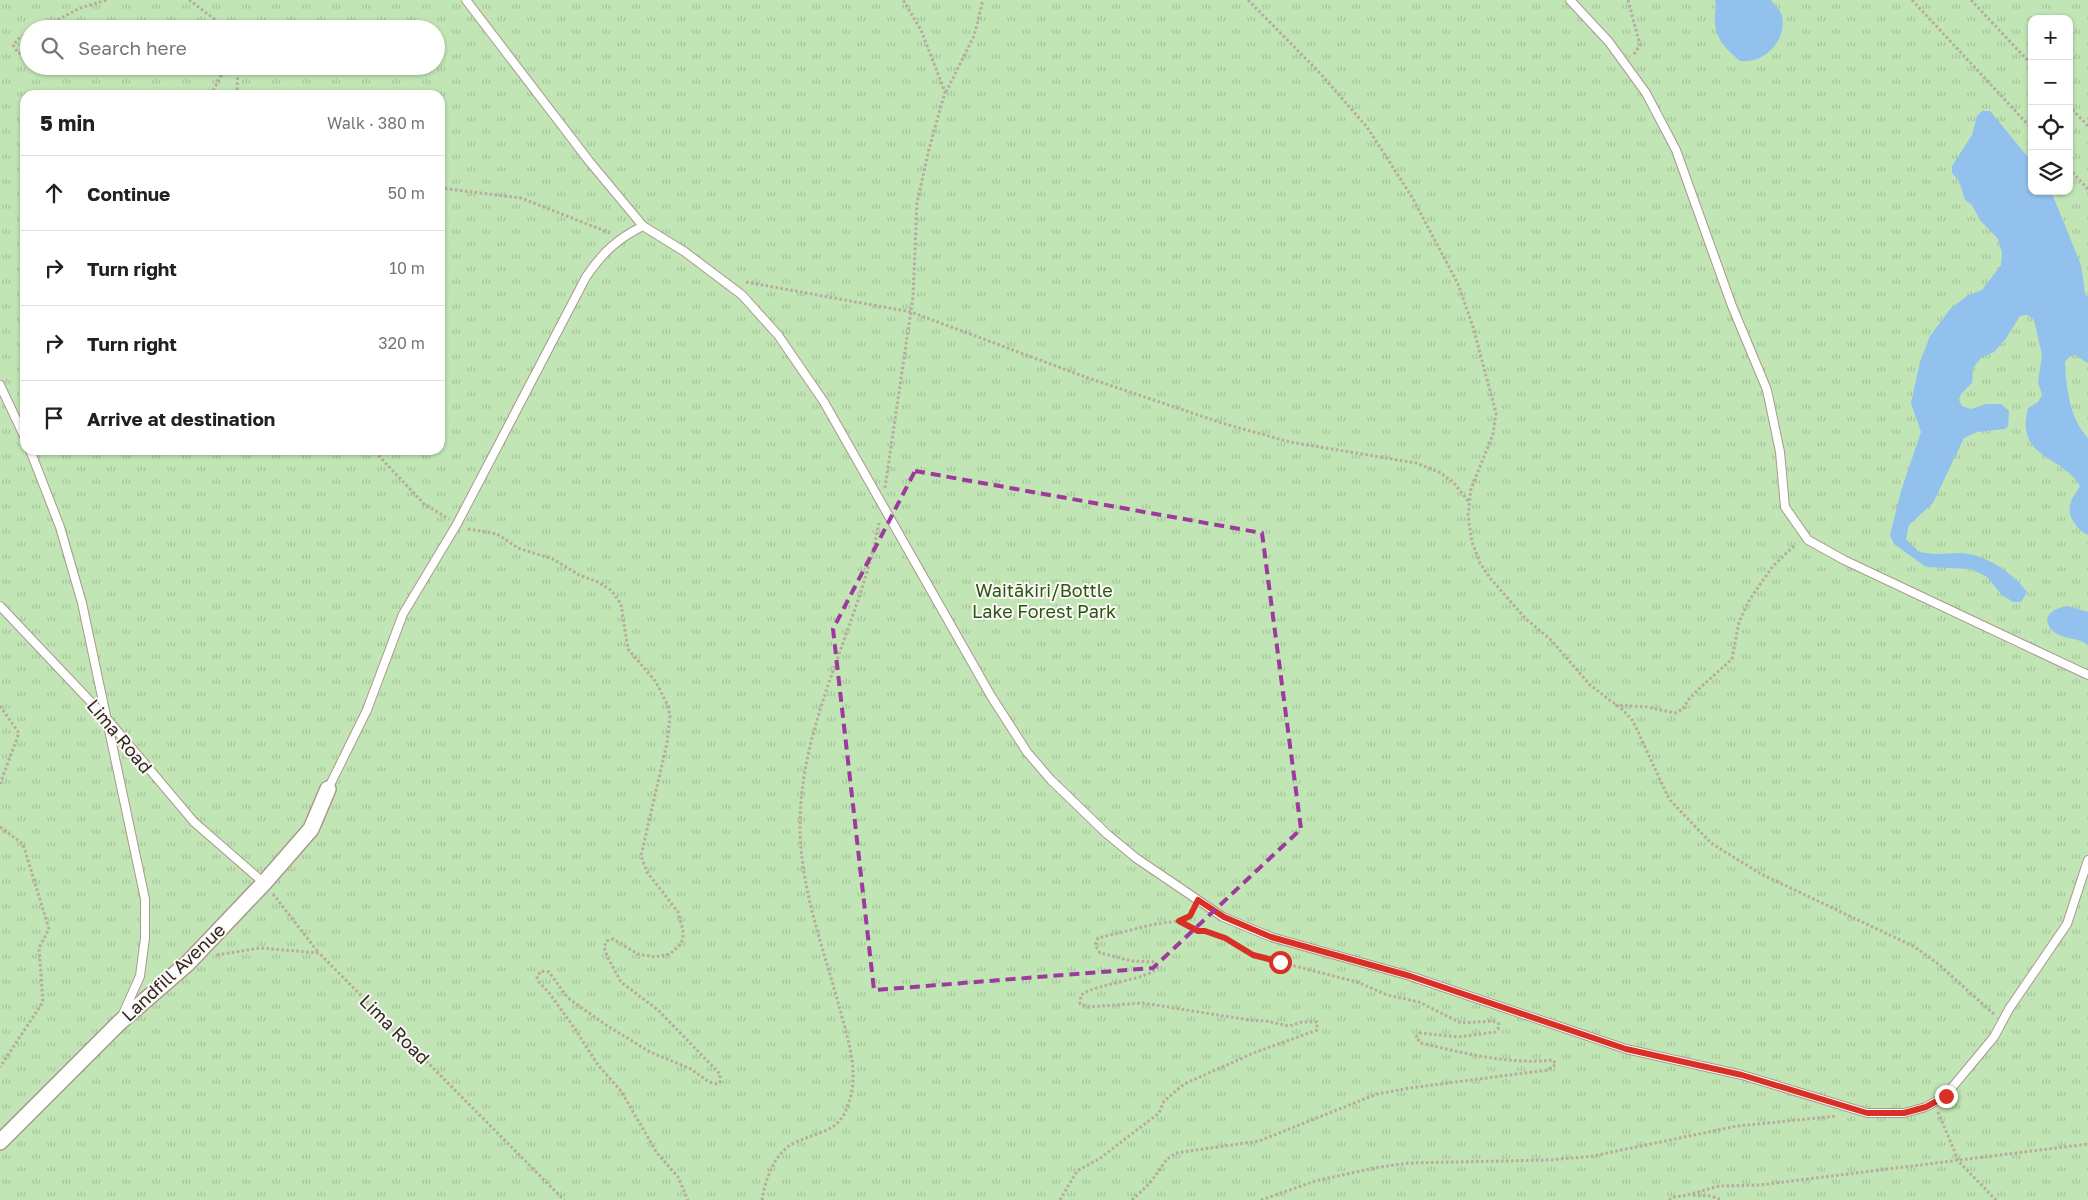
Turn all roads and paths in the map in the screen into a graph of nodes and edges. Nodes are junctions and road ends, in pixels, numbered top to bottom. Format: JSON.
{"nodes":[{"id":1,"x":108,"y":0,"type":"edge"},
{"id":2,"x":189,"y":0,"type":"edge"},
{"id":3,"x":466,"y":0,"type":"edge"},
{"id":4,"x":903,"y":0,"type":"edge"},
{"id":5,"x":983,"y":0,"type":"edge"},
{"id":6,"x":1248,"y":0,"type":"edge"},
{"id":7,"x":1570,"y":0,"type":"edge"},
{"id":8,"x":1628,"y":0,"type":"edge"},
{"id":9,"x":1912,"y":0,"type":"edge"},
{"id":10,"x":1971,"y":0,"type":"edge"},
{"id":11,"x":57,"y":20,"type":"edge"},
{"id":12,"x":216,"y":20,"type":"edge"},
{"id":13,"x":20,"y":37,"type":"edge"},
{"id":14,"x":20,"y":53,"type":"edge"},
{"id":15,"x":2028,"y":62,"type":"edge"},
{"id":16,"x":1626,"y":66,"type":"junction"},
{"id":17,"x":221,"y":75,"type":"edge"},
{"id":18,"x":238,"y":75,"type":"edge"},
{"id":19,"x":214,"y":90,"type":"edge"},
{"id":20,"x":237,"y":90,"type":"edge"},
{"id":21,"x":945,"y":92,"type":"junction"},
{"id":22,"x":2073,"y":110,"type":"edge"},
{"id":23,"x":2028,"y":125,"type":"edge"},
{"id":24,"x":2088,"y":126,"type":"edge"},
{"id":25,"x":2073,"y":173,"type":"edge"},
{"id":26,"x":445,"y":189,"type":"edge"},
{"id":27,"x":2088,"y":189,"type":"edge"},
{"id":28,"x":643,"y":226,"type":"junction"},
{"id":29,"x":621,"y":237,"type":"junction"},
{"id":30,"x":718,"y":278,"type":"junction"},
{"id":31,"x":911,"y":312,"type":"junction"},
{"id":32,"x":0,"y":385,"type":"edge"},
{"id":33,"x":20,"y":427,"type":"edge"},
{"id":34,"x":32,"y":455,"type":"edge"},
{"id":35,"x":378,"y":455,"type":"edge"},
{"id":36,"x":1470,"y":502,"type":"junction"},
{"id":37,"x":883,"y":506,"type":"junction"},
{"id":38,"x":457,"y":524,"type":"junction"},
{"id":39,"x":1805,"y":536,"type":"junction"},
{"id":40,"x":0,"y":606,"type":"edge"},
{"id":41,"x":2088,"y":675,"type":"edge"},
{"id":42,"x":1614,"y":705,"type":"junction"},
{"id":43,"x":0,"y":706,"type":"edge"},
{"id":44,"x":108,"y":720,"type":"junction"},
{"id":45,"x":0,"y":784,"type":"edge"},
{"id":46,"x":328,"y":789,"type":"joint"},
{"id":47,"x":0,"y":826,"type":"edge"},
{"id":48,"x":2088,"y":860,"type":"edge"},
{"id":49,"x":264,"y":883,"type":"junction"},
{"id":50,"x":1198,"y":900,"type":"junction"},
{"id":51,"x":1179,"y":921,"type":"junction"},
{"id":52,"x":319,"y":952,"type":"junction"},
{"id":53,"x":213,"y":956,"type":"dead end"},
{"id":54,"x":2002,"y":1022,"type":"junction"},
{"id":55,"x":119,"y":1023,"type":"junction"},
{"id":56,"x":0,"y":1067,"type":"edge"},
{"id":57,"x":1934,"y":1102,"type":"junction"},
{"id":58,"x":1840,"y":1116,"type":"dead end"},
{"id":59,"x":0,"y":1142,"type":"edge"},
{"id":60,"x":2088,"y":1144,"type":"edge"},
{"id":61,"x":1959,"y":1162,"type":"junction"},
{"id":62,"x":1682,"y":1196,"type":"junction"},
{"id":63,"x":564,"y":1200,"type":"edge"},
{"id":64,"x":688,"y":1200,"type":"edge"},
{"id":65,"x":762,"y":1200,"type":"edge"},
{"id":66,"x":1060,"y":1200,"type":"edge"},
{"id":67,"x":1132,"y":1200,"type":"edge"},
{"id":68,"x":1261,"y":1200,"type":"edge"},
{"id":69,"x":1669,"y":1200,"type":"edge"},
{"id":70,"x":1722,"y":1200,"type":"edge"},
{"id":71,"x":1996,"y":1200,"type":"edge"}],
"edges":[{"from":1,"to":11,"type":"path"},
{"from":2,"to":12,"type":"path"},
{"from":3,"to":28,"type":"lane"},
{"from":4,"to":21,"type":"path"},
{"from":5,"to":21,"type":"path"},
{"from":6,"to":36,"type":"path"},
{"from":7,"to":16,"type":"lane"},
{"from":8,"to":16,"type":"path"},
{"from":9,"to":23,"type":"path"},
{"from":10,"to":15,"type":"path"},
{"from":13,"to":14,"type":"path"},
{"from":16,"to":39,"type":"lane"},
{"from":17,"to":19,"type":"path"},
{"from":18,"to":20,"type":"path"},
{"from":21,"to":31,"type":"path"},
{"from":22,"to":24,"type":"path"},
{"from":25,"to":27,"type":"path"},
{"from":26,"to":29,"type":"path"},
{"from":28,"to":29,"type":"lane"},
{"from":28,"to":30,"type":"lane"},
{"from":29,"to":38,"type":"lane"},
{"from":30,"to":31,"type":"path"},
{"from":30,"to":37,"type":"lane"},
{"from":31,"to":36,"type":"path"},
{"from":31,"to":37,"type":"path"},
{"from":32,"to":33,"type":"lane"},
{"from":34,"to":44,"type":"lane"},
{"from":35,"to":38,"type":"path"},
{"from":36,"to":42,"type":"path"},
{"from":37,"to":50,"type":"lane"},
{"from":37,"to":65,"type":"path"},
{"from":38,"to":46,"type":"lane"},
{"from":38,"to":64,"type":"path"},
{"from":39,"to":41,"type":"lane"},
{"from":39,"to":42,"type":"path"},
{"from":40,"to":44,"type":"lane","name":"Lima Road"},
{"from":42,"to":54,"type":"path"},
{"from":43,"to":45,"type":"path"},
{"from":44,"to":49,"type":"lane","name":"Lima Road"},
{"from":44,"to":55,"type":"lane"},
{"from":46,"to":49,"type":"street","name":"Landfill Avenue"},
{"from":47,"to":56,"type":"path"},
{"from":48,"to":54,"type":"lane"},
{"from":49,"to":52,"type":"path","name":"Lima Road"},
{"from":49,"to":55,"type":"street","name":"Landfill Avenue"},
{"from":50,"to":51,"type":"path"},
{"from":50,"to":57,"type":"lane"},
{"from":51,"to":66,"type":"path"},
{"from":51,"to":67,"type":"path"},
{"from":52,"to":53,"type":"path"},
{"from":52,"to":63,"type":"path","name":"Lima Road"},
{"from":54,"to":57,"type":"lane"},
{"from":55,"to":59,"type":"street","name":"Landfill Avenue"},
{"from":57,"to":61,"type":"path"},
{"from":58,"to":68,"type":"path"},
{"from":60,"to":61,"type":"path"},
{"from":61,"to":62,"type":"path"},
{"from":61,"to":71,"type":"path"},
{"from":62,"to":69,"type":"path"},
{"from":62,"to":70,"type":"path"}]}
